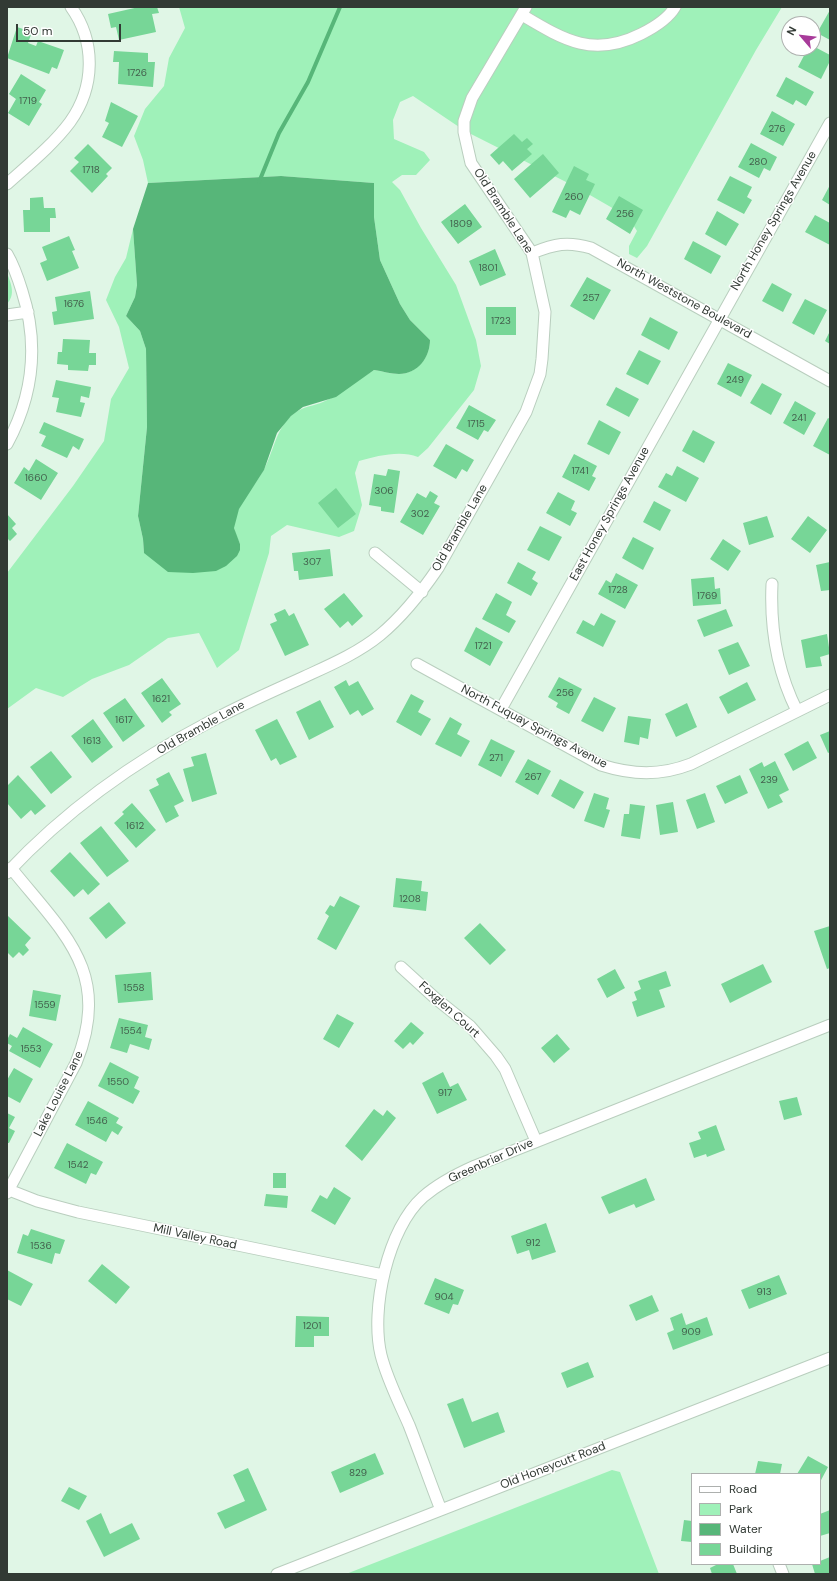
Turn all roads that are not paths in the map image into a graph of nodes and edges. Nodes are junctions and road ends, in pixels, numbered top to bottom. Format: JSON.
{"nodes":[{"id":1,"x":71,"y":7,"type":"edge"},
{"id":2,"x":674,"y":7,"type":"edge"},
{"id":3,"x":524,"y":11,"type":"edge"},
{"id":4,"x":830,"y":123,"type":"edge"},
{"id":5,"x":826,"y":141,"type":"edge"},
{"id":6,"x":7,"y":184,"type":"edge"},
{"id":7,"x":7,"y":254,"type":"edge"},
{"id":8,"x":532,"y":254,"type":"junction"},
{"id":9,"x":28,"y":312,"type":"junction"},
{"id":10,"x":7,"y":315,"type":"edge"},
{"id":11,"x":719,"y":320,"type":"junction"},
{"id":12,"x":830,"y":381,"type":"edge"},
{"id":13,"x":7,"y":444,"type":"edge"},
{"id":14,"x":375,"y":552,"type":"dead end"},
{"id":15,"x":772,"y":584,"type":"dead end"},
{"id":16,"x":422,"y":592,"type":"junction"},
{"id":17,"x":416,"y":664,"type":"dead end"},
{"id":18,"x":830,"y":695,"type":"edge"},
{"id":19,"x":501,"y":708,"type":"junction"},
{"id":20,"x":797,"y":711,"type":"junction"},
{"id":21,"x":9,"y":870,"type":"edge"},
{"id":22,"x":401,"y":967,"type":"dead end"},
{"id":23,"x":830,"y":1025,"type":"edge"},
{"id":24,"x":536,"y":1141,"type":"junction"},
{"id":25,"x":8,"y":1191,"type":"edge"},
{"id":26,"x":383,"y":1275,"type":"junction"},
{"id":27,"x":830,"y":1358,"type":"edge"},
{"id":28,"x":441,"y":1510,"type":"junction"},
{"id":29,"x":277,"y":1574,"type":"edge"}],
"edges":[{"from":1,"to":6,"type":"street"},
{"from":2,"to":3,"type":"street"},
{"from":3,"to":8,"type":"street","name":"Old Bramble Lane"},
{"from":4,"to":5,"type":"street","name":"North Honey Springs Avenue"},
{"from":5,"to":11,"type":"street","name":"North Honey Springs Avenue"},
{"from":7,"to":9,"type":"street"},
{"from":8,"to":11,"type":"street","name":"North Weststone Boulevard"},
{"from":8,"to":16,"type":"street","name":"Old Bramble Lane"},
{"from":9,"to":10,"type":"street"},
{"from":9,"to":13,"type":"street"},
{"from":11,"to":12,"type":"street","name":"North Weststone Boulevard"},
{"from":11,"to":19,"type":"street","name":"East Honey Springs Avenue"},
{"from":14,"to":16,"type":"street"},
{"from":15,"to":20,"type":"street"},
{"from":16,"to":21,"type":"street","name":"Old Bramble Lane"},
{"from":17,"to":19,"type":"street","name":"North Fuquay Springs Avenue"},
{"from":18,"to":20,"type":"street","name":"North Fuquay Springs Avenue"},
{"from":19,"to":20,"type":"street","name":"North Fuquay Springs Avenue"},
{"from":21,"to":25,"type":"street","name":"Lake Louise Lane"},
{"from":22,"to":24,"type":"street","name":"Foxglen Court"},
{"from":23,"to":24,"type":"street","name":"Greenbriar Drive"},
{"from":24,"to":26,"type":"street","name":"Greenbriar Drive"},
{"from":25,"to":26,"type":"street","name":"Mill Valley Road"},
{"from":26,"to":28,"type":"street","name":"Greenbriar Drive"},
{"from":27,"to":28,"type":"street","name":"Old Honeycutt Road"},
{"from":28,"to":29,"type":"street","name":"Old Honeycutt Road"}]}
